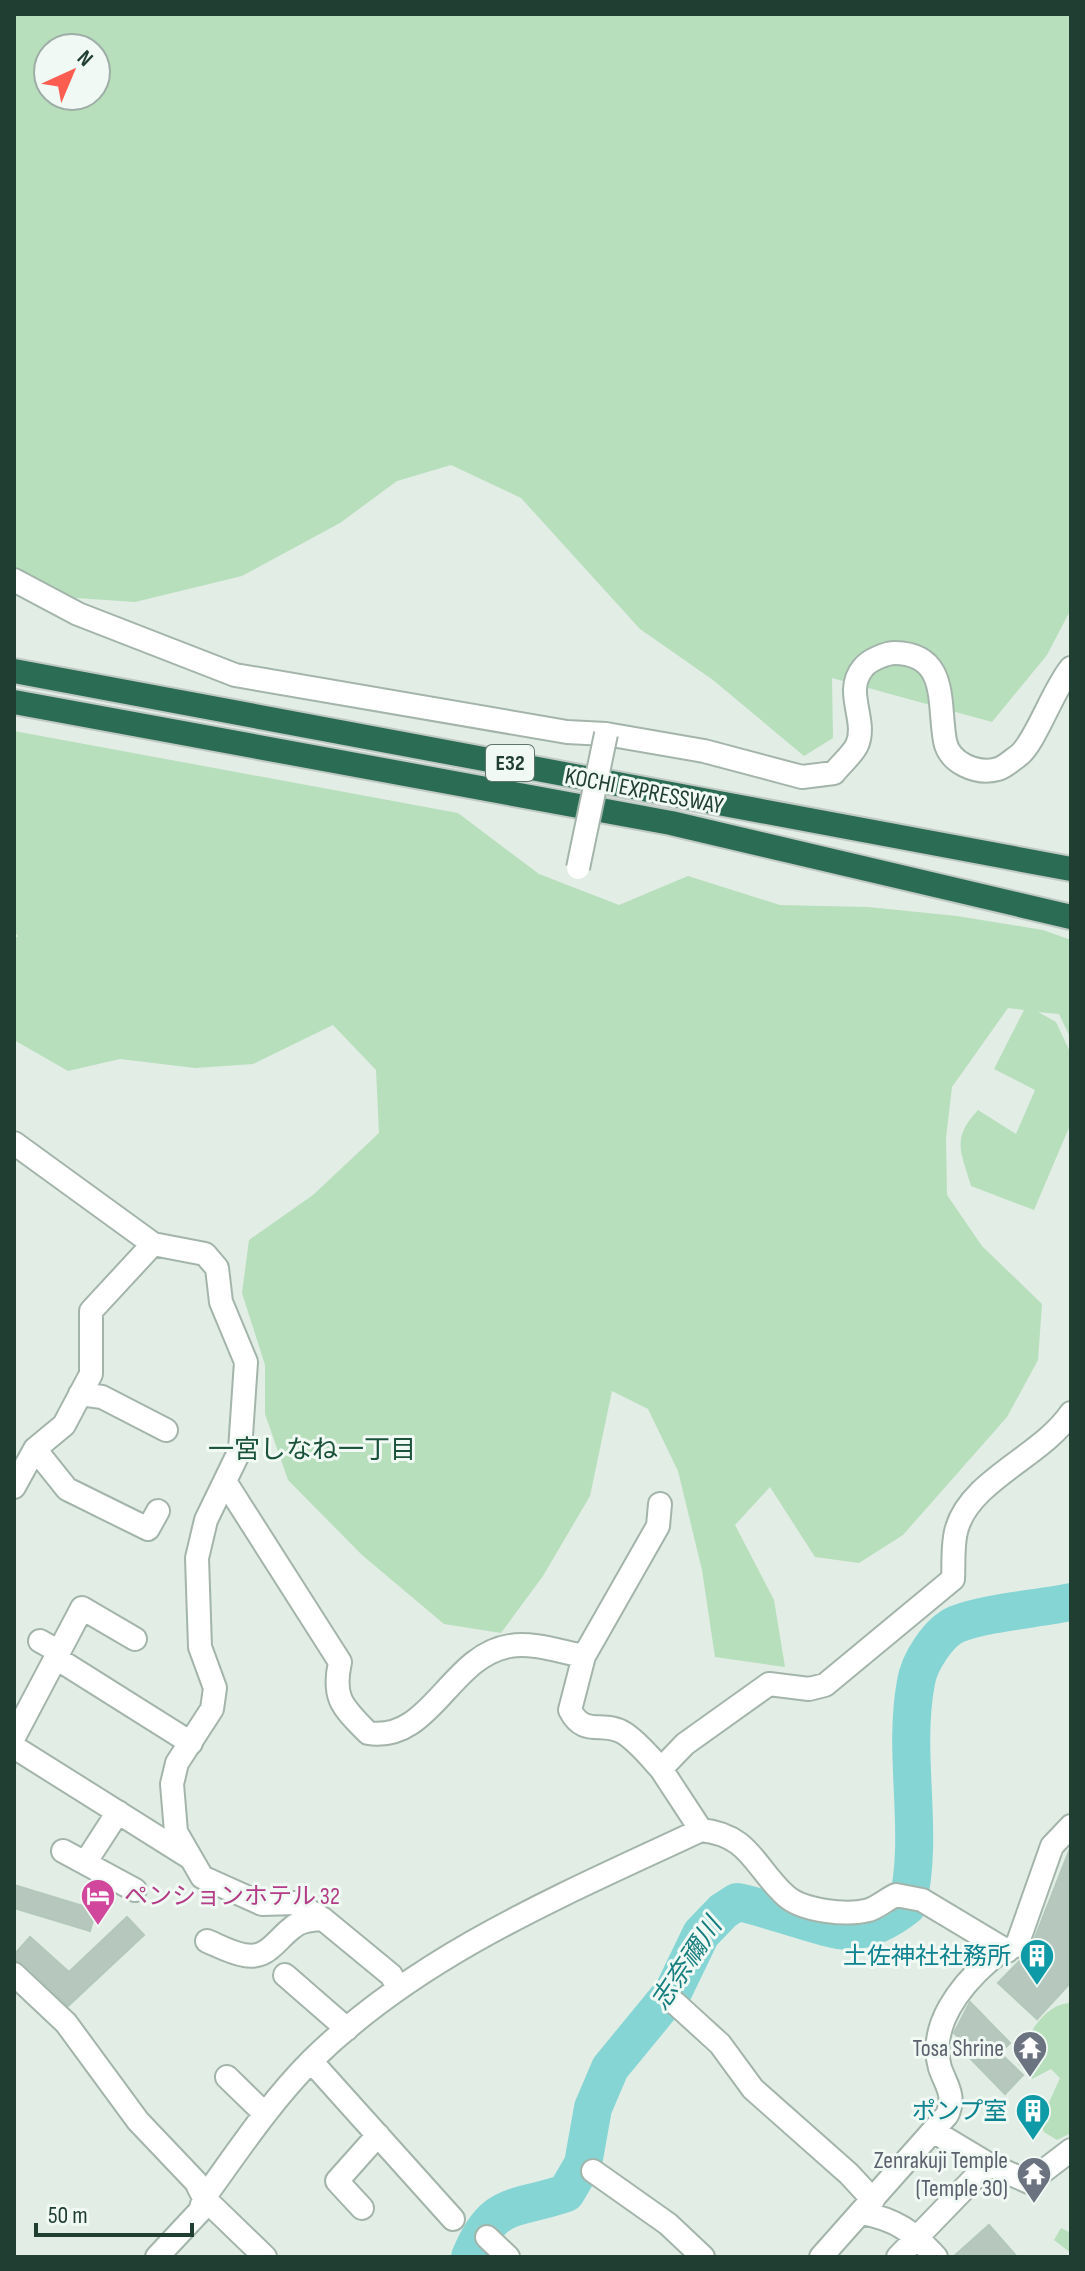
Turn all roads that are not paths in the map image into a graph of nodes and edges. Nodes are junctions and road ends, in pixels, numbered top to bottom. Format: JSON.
{"nodes":[{"id":1,"x":14,"y":580,"type":"edge"},
{"id":2,"x":1071,"y":668,"type":"edge"},
{"id":3,"x":14,"y":671,"type":"edge"},
{"id":4,"x":14,"y":702,"type":"edge"},
{"id":5,"x":606,"y":734,"type":"junction"},
{"id":6,"x":578,"y":868,"type":"dead end"},
{"id":7,"x":1071,"y":869,"type":"edge"},
{"id":8,"x":1071,"y":917,"type":"edge"},
{"id":9,"x":14,"y":1143,"type":"edge"},
{"id":10,"x":153,"y":1244,"type":"junction"},
{"id":11,"x":80,"y":1394,"type":"junction"},
{"id":12,"x":1071,"y":1413,"type":"edge"},
{"id":13,"x":166,"y":1430,"type":"dead end"},
{"id":14,"x":35,"y":1449,"type":"junction"},
{"id":15,"x":226,"y":1483,"type":"junction"},
{"id":16,"x":14,"y":1487,"type":"edge"},
{"id":17,"x":660,"y":1504,"type":"dead end"},
{"id":18,"x":158,"y":1511,"type":"dead end"},
{"id":19,"x":135,"y":1639,"type":"dead end"},
{"id":20,"x":51,"y":1650,"type":"junction"},
{"id":21,"x":584,"y":1656,"type":"junction"},
{"id":22,"x":14,"y":1737,"type":"edge"},
{"id":23,"x":191,"y":1743,"type":"junction"},
{"id":24,"x":14,"y":1747,"type":"edge"},
{"id":25,"x":661,"y":1769,"type":"junction"},
{"id":26,"x":118,"y":1812,"type":"junction"},
{"id":27,"x":1071,"y":1826,"type":"edge"},
{"id":28,"x":701,"y":1830,"type":"junction"},
{"id":29,"x":63,"y":1851,"type":"dead end"},
{"id":30,"x":189,"y":1857,"type":"junction"},
{"id":31,"x":85,"y":1863,"type":"junction"},
{"id":32,"x":135,"y":1890,"type":"dead end"},
{"id":33,"x":323,"y":1919,"type":"junction"},
{"id":34,"x":207,"y":1941,"type":"dead end"},
{"id":35,"x":1007,"y":1951,"type":"junction"},
{"id":36,"x":14,"y":1974,"type":"edge"},
{"id":37,"x":285,"y":1975,"type":"dead end"},
{"id":38,"x":398,"y":1987,"type":"junction"},
{"id":39,"x":675,"y":2003,"type":"dead end"},
{"id":40,"x":347,"y":2029,"type":"junction"},
{"id":41,"x":311,"y":2061,"type":"junction"},
{"id":42,"x":227,"y":2077,"type":"dead end"},
{"id":43,"x":265,"y":2114,"type":"junction"},
{"id":44,"x":933,"y":2131,"type":"junction"},
{"id":45,"x":378,"y":2135,"type":"junction"},
{"id":46,"x":1071,"y":2150,"type":"edge"},
{"id":47,"x":988,"y":2164,"type":"junction"},
{"id":48,"x":593,"y":2171,"type":"dead end"},
{"id":49,"x":204,"y":2198,"type":"junction"},
{"id":50,"x":867,"y":2207,"type":"junction"},
{"id":51,"x":362,"y":2208,"type":"dead end"},
{"id":52,"x":453,"y":2219,"type":"dead end"},
{"id":53,"x":487,"y":2237,"type":"dead end"},
{"id":54,"x":917,"y":2237,"type":"junction"},
{"id":55,"x":157,"y":2257,"type":"edge"},
{"id":56,"x":265,"y":2257,"type":"edge"},
{"id":57,"x":508,"y":2257,"type":"edge"},
{"id":58,"x":703,"y":2257,"type":"edge"},
{"id":59,"x":821,"y":2257,"type":"edge"},
{"id":60,"x":898,"y":2257,"type":"edge"},
{"id":61,"x":936,"y":2257,"type":"edge"}],
"edges":[{"from":1,"to":5,"type":"street"},
{"from":2,"to":5,"type":"street"},
{"from":3,"to":7,"type":"highway","name":"KOCHI EXPRESSWAY","number":"E32"},
{"from":4,"to":8,"type":"highway","name":"KOCHI EXPRESSWAY","number":"E32"},
{"from":5,"to":6,"type":"street","bridge":true},
{"from":9,"to":10,"type":"street"},
{"from":10,"to":11,"type":"street"},
{"from":10,"to":15,"type":"street"},
{"from":11,"to":13,"type":"street"},
{"from":11,"to":14,"type":"street"},
{"from":12,"to":25,"type":"street"},
{"from":14,"to":16,"type":"street"},
{"from":14,"to":18,"type":"street"},
{"from":15,"to":21,"type":"street"},
{"from":15,"to":23,"type":"street"},
{"from":17,"to":21,"type":"street"},
{"from":19,"to":20,"type":"street"},
{"from":20,"to":22,"type":"street"},
{"from":20,"to":23,"type":"street"},
{"from":21,"to":25,"type":"street"},
{"from":23,"to":30,"type":"street"},
{"from":24,"to":26,"type":"street"},
{"from":25,"to":28,"type":"street"},
{"from":26,"to":30,"type":"street"},
{"from":26,"to":31,"type":"street"},
{"from":27,"to":35,"type":"street"},
{"from":28,"to":35,"type":"street"},
{"from":28,"to":38,"type":"street"},
{"from":29,"to":31,"type":"street"},
{"from":30,"to":33,"type":"street"},
{"from":31,"to":32,"type":"street"},
{"from":33,"to":34,"type":"street"},
{"from":33,"to":38,"type":"street"},
{"from":35,"to":44,"type":"street"},
{"from":36,"to":49,"type":"street"},
{"from":37,"to":40,"type":"street"},
{"from":38,"to":40,"type":"street"},
{"from":39,"to":50,"type":"street"},
{"from":40,"to":41,"type":"street"},
{"from":41,"to":43,"type":"street"},
{"from":41,"to":45,"type":"street"},
{"from":42,"to":43,"type":"street"},
{"from":43,"to":49,"type":"street"},
{"from":44,"to":47,"type":"street"},
{"from":44,"to":50,"type":"street"},
{"from":45,"to":51,"type":"street"},
{"from":45,"to":52,"type":"street"},
{"from":46,"to":47,"type":"street"},
{"from":47,"to":54,"type":"street"},
{"from":48,"to":58,"type":"street"},
{"from":49,"to":55,"type":"street"},
{"from":49,"to":56,"type":"street"},
{"from":50,"to":54,"type":"street"},
{"from":50,"to":59,"type":"street"},
{"from":53,"to":57,"type":"street"},
{"from":54,"to":60,"type":"street"},
{"from":54,"to":61,"type":"street"}]}
